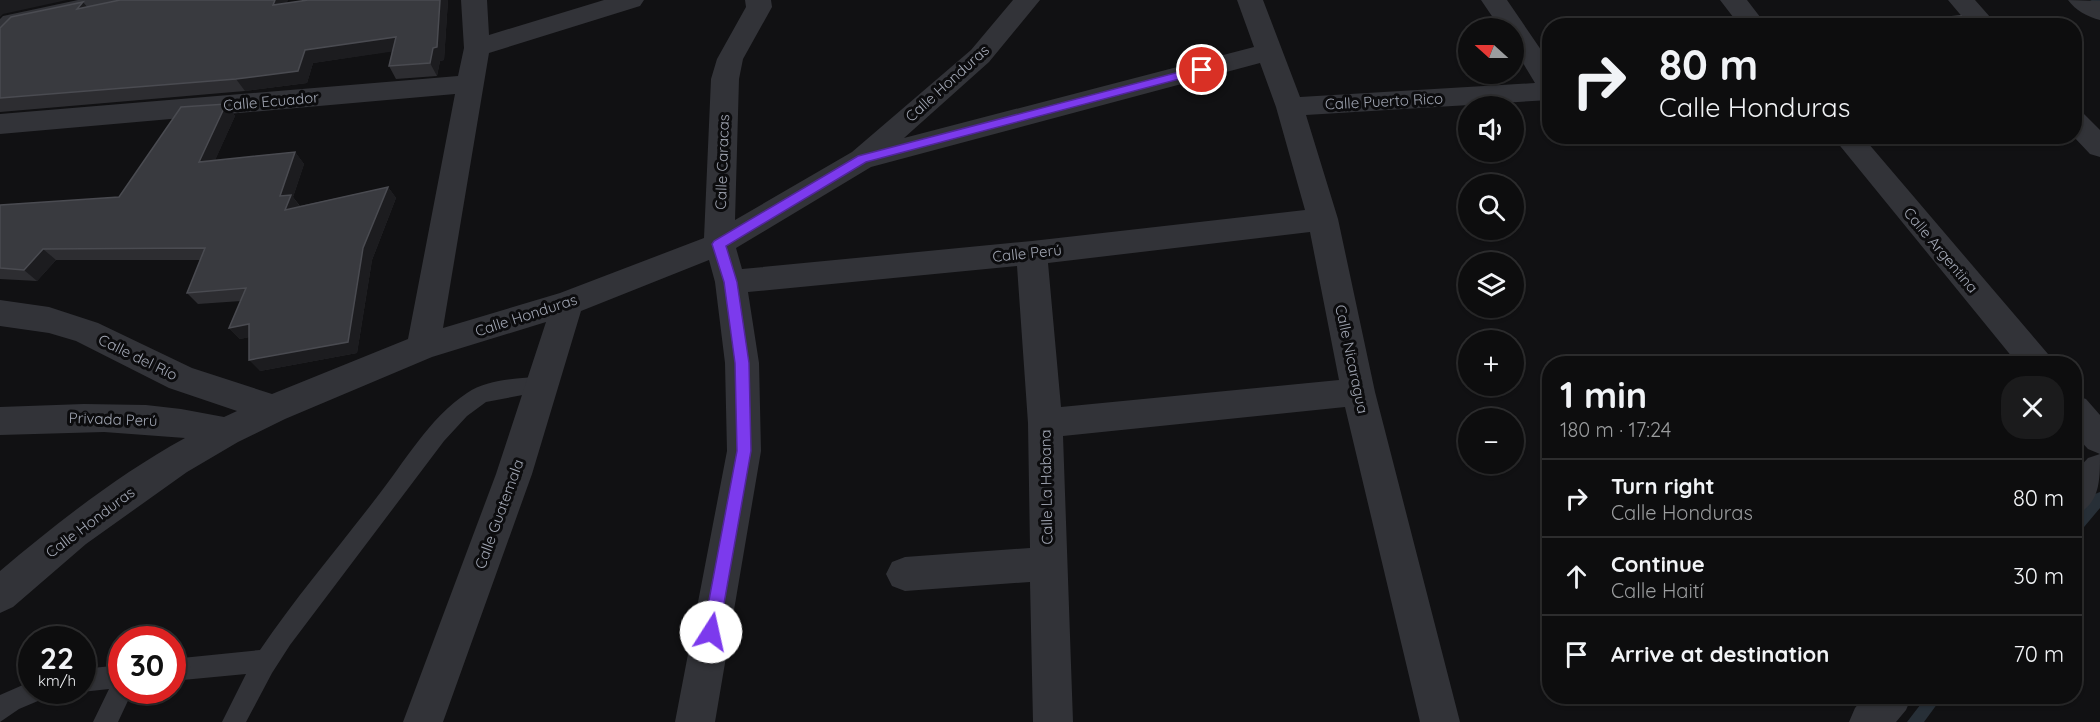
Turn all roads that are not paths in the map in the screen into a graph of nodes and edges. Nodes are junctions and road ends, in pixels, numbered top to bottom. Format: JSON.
{"nodes":[{"id":1,"x":116,"y":0,"type":"edge"},
{"id":2,"x":474,"y":0,"type":"edge"},
{"id":3,"x":631,"y":0,"type":"edge"},
{"id":4,"x":758,"y":0,"type":"edge"},
{"id":5,"x":1027,"y":0,"type":"edge"},
{"id":6,"x":1250,"y":0,"type":"edge"},
{"id":7,"x":1494,"y":0,"type":"edge"},
{"id":8,"x":1733,"y":0,"type":"edge"},
{"id":9,"x":1961,"y":0,"type":"edge"},
{"id":10,"x":2081,"y":0,"type":"edge"},
{"id":11,"x":2100,"y":12,"type":"edge"},
{"id":12,"x":1506,"y":18,"type":"edge"},
{"id":13,"x":1748,"y":18,"type":"edge"},
{"id":14,"x":1978,"y":18,"type":"edge"},
{"id":15,"x":6,"y":28,"type":"edge"},
{"id":16,"x":1524,"y":45,"type":"edge"},
{"id":17,"x":477,"y":48,"type":"junction"},
{"id":18,"x":1269,"y":52,"type":"junction"},
{"id":19,"x":1542,"y":72,"type":"edge"},
{"id":20,"x":471,"y":84,"type":"junction"},
{"id":21,"x":1542,"y":91,"type":"edge"},
{"id":22,"x":1290,"y":107,"type":"junction"},
{"id":23,"x":0,"y":124,"type":"edge"},
{"id":24,"x":2082,"y":129,"type":"edge"},
{"id":25,"x":1853,"y":144,"type":"edge"},
{"id":26,"x":2100,"y":147,"type":"edge"},
{"id":27,"x":862,"y":159,"type":"junction"},
{"id":28,"x":1323,"y":219,"type":"junction"},
{"id":29,"x":719,"y":244,"type":"junction"},
{"id":30,"x":1032,"y":253,"type":"junction"},
{"id":31,"x":731,"y":282,"type":"junction"},
{"id":32,"x":568,"y":303,"type":"junction"},
{"id":33,"x":0,"y":313,"type":"edge"},
{"id":34,"x":423,"y":347,"type":"junction"},
{"id":35,"x":2030,"y":356,"type":"edge"},
{"id":36,"x":542,"y":384,"type":"junction"},
{"id":37,"x":1358,"y":392,"type":"junction"},
{"id":38,"x":273,"y":409,"type":"junction"},
{"id":39,"x":2082,"y":418,"type":"edge"},
{"id":40,"x":0,"y":421,"type":"edge"},
{"id":41,"x":1045,"y":423,"type":"junction"},
{"id":42,"x":226,"y":432,"type":"junction"},
{"id":43,"x":2100,"y":439,"type":"edge"},
{"id":44,"x":2100,"y":468,"type":"edge"},
{"id":45,"x":2082,"y":490,"type":"edge"},
{"id":46,"x":1048,"y":564,"type":"junction"},
{"id":47,"x":905,"y":574,"type":"dead end"},
{"id":48,"x":0,"y":595,"type":"edge"},
{"id":49,"x":266,"y":661,"type":"junction"},
{"id":50,"x":186,"y":669,"type":"edge"},
{"id":51,"x":18,"y":698,"type":"edge"},
{"id":52,"x":114,"y":704,"type":"edge"},
{"id":53,"x":1885,"y":704,"type":"edge"},
{"id":54,"x":0,"y":710,"type":"edge"},
{"id":55,"x":105,"y":722,"type":"edge"},
{"id":56,"x":234,"y":722,"type":"edge"},
{"id":57,"x":423,"y":722,"type":"edge"},
{"id":58,"x":695,"y":722,"type":"edge"},
{"id":59,"x":1053,"y":722,"type":"edge"},
{"id":60,"x":1440,"y":722,"type":"edge"},
{"id":61,"x":1869,"y":722,"type":"edge"}],
"edges":[{"from":1,"to":15,"type":"street"},
{"from":2,"to":17,"type":"street"},
{"from":3,"to":17,"type":"street"},
{"from":4,"to":29,"type":"street","name":"Calle Caracas"},
{"from":5,"to":27,"type":"street","name":"Calle Honduras"},
{"from":6,"to":18,"type":"street","name":"Calle Nicaragua"},
{"from":7,"to":12,"type":"street"},
{"from":8,"to":13,"type":"street"},
{"from":9,"to":14,"type":"street"},
{"from":10,"to":11,"type":"street"},
{"from":16,"to":19,"type":"street"},
{"from":17,"to":20,"type":"street"},
{"from":18,"to":22,"type":"street","name":"Calle Nicaragua"},
{"from":18,"to":27,"type":"street"},
{"from":20,"to":23,"type":"street","name":"Calle Ecuador"},
{"from":20,"to":34,"type":"street"},
{"from":21,"to":22,"type":"street","name":"Calle Puerto Rico"},
{"from":22,"to":28,"type":"street","name":"Calle Nicaragua"},
{"from":24,"to":26,"type":"street"},
{"from":25,"to":35,"type":"street","name":"Calle Argentina"},
{"from":27,"to":29,"type":"street","name":"Calle Honduras"},
{"from":28,"to":30,"type":"street","name":"Calle Perú"},
{"from":28,"to":37,"type":"street","name":"Calle Nicaragua"},
{"from":29,"to":31,"type":"street","name":"Calle Caracas"},
{"from":29,"to":32,"type":"street","name":"Calle Honduras"},
{"from":30,"to":31,"type":"street","name":"Calle Perú"},
{"from":30,"to":41,"type":"street","name":"Calle La Habana"},
{"from":31,"to":58,"type":"street","name":"Calle Caracas"},
{"from":32,"to":34,"type":"street","name":"Calle Honduras"},
{"from":32,"to":36,"type":"street","name":"Calle Guatemala"},
{"from":33,"to":38,"type":"street","name":"Calle del Río"},
{"from":34,"to":38,"type":"street","name":"Calle Honduras"},
{"from":36,"to":49,"type":"lane"},
{"from":36,"to":57,"type":"street","name":"Calle Guatemala"},
{"from":37,"to":41,"type":"street"},
{"from":37,"to":60,"type":"street","name":"Calle Nicaragua"},
{"from":38,"to":42,"type":"street","name":"Calle Honduras"},
{"from":39,"to":43,"type":"street"},
{"from":40,"to":42,"type":"street","name":"Privada Perú"},
{"from":41,"to":46,"type":"street","name":"Calle La Habana"},
{"from":42,"to":48,"type":"street","name":"Calle Honduras"},
{"from":44,"to":45,"type":"street"},
{"from":46,"to":47,"type":"street"},
{"from":46,"to":59,"type":"street","name":"Calle La Habana"},
{"from":49,"to":50,"type":"lane"},
{"from":49,"to":56,"type":"lane"},
{"from":51,"to":54,"type":"lane"},
{"from":52,"to":55,"type":"lane"},
{"from":53,"to":61,"type":"street"}]}
